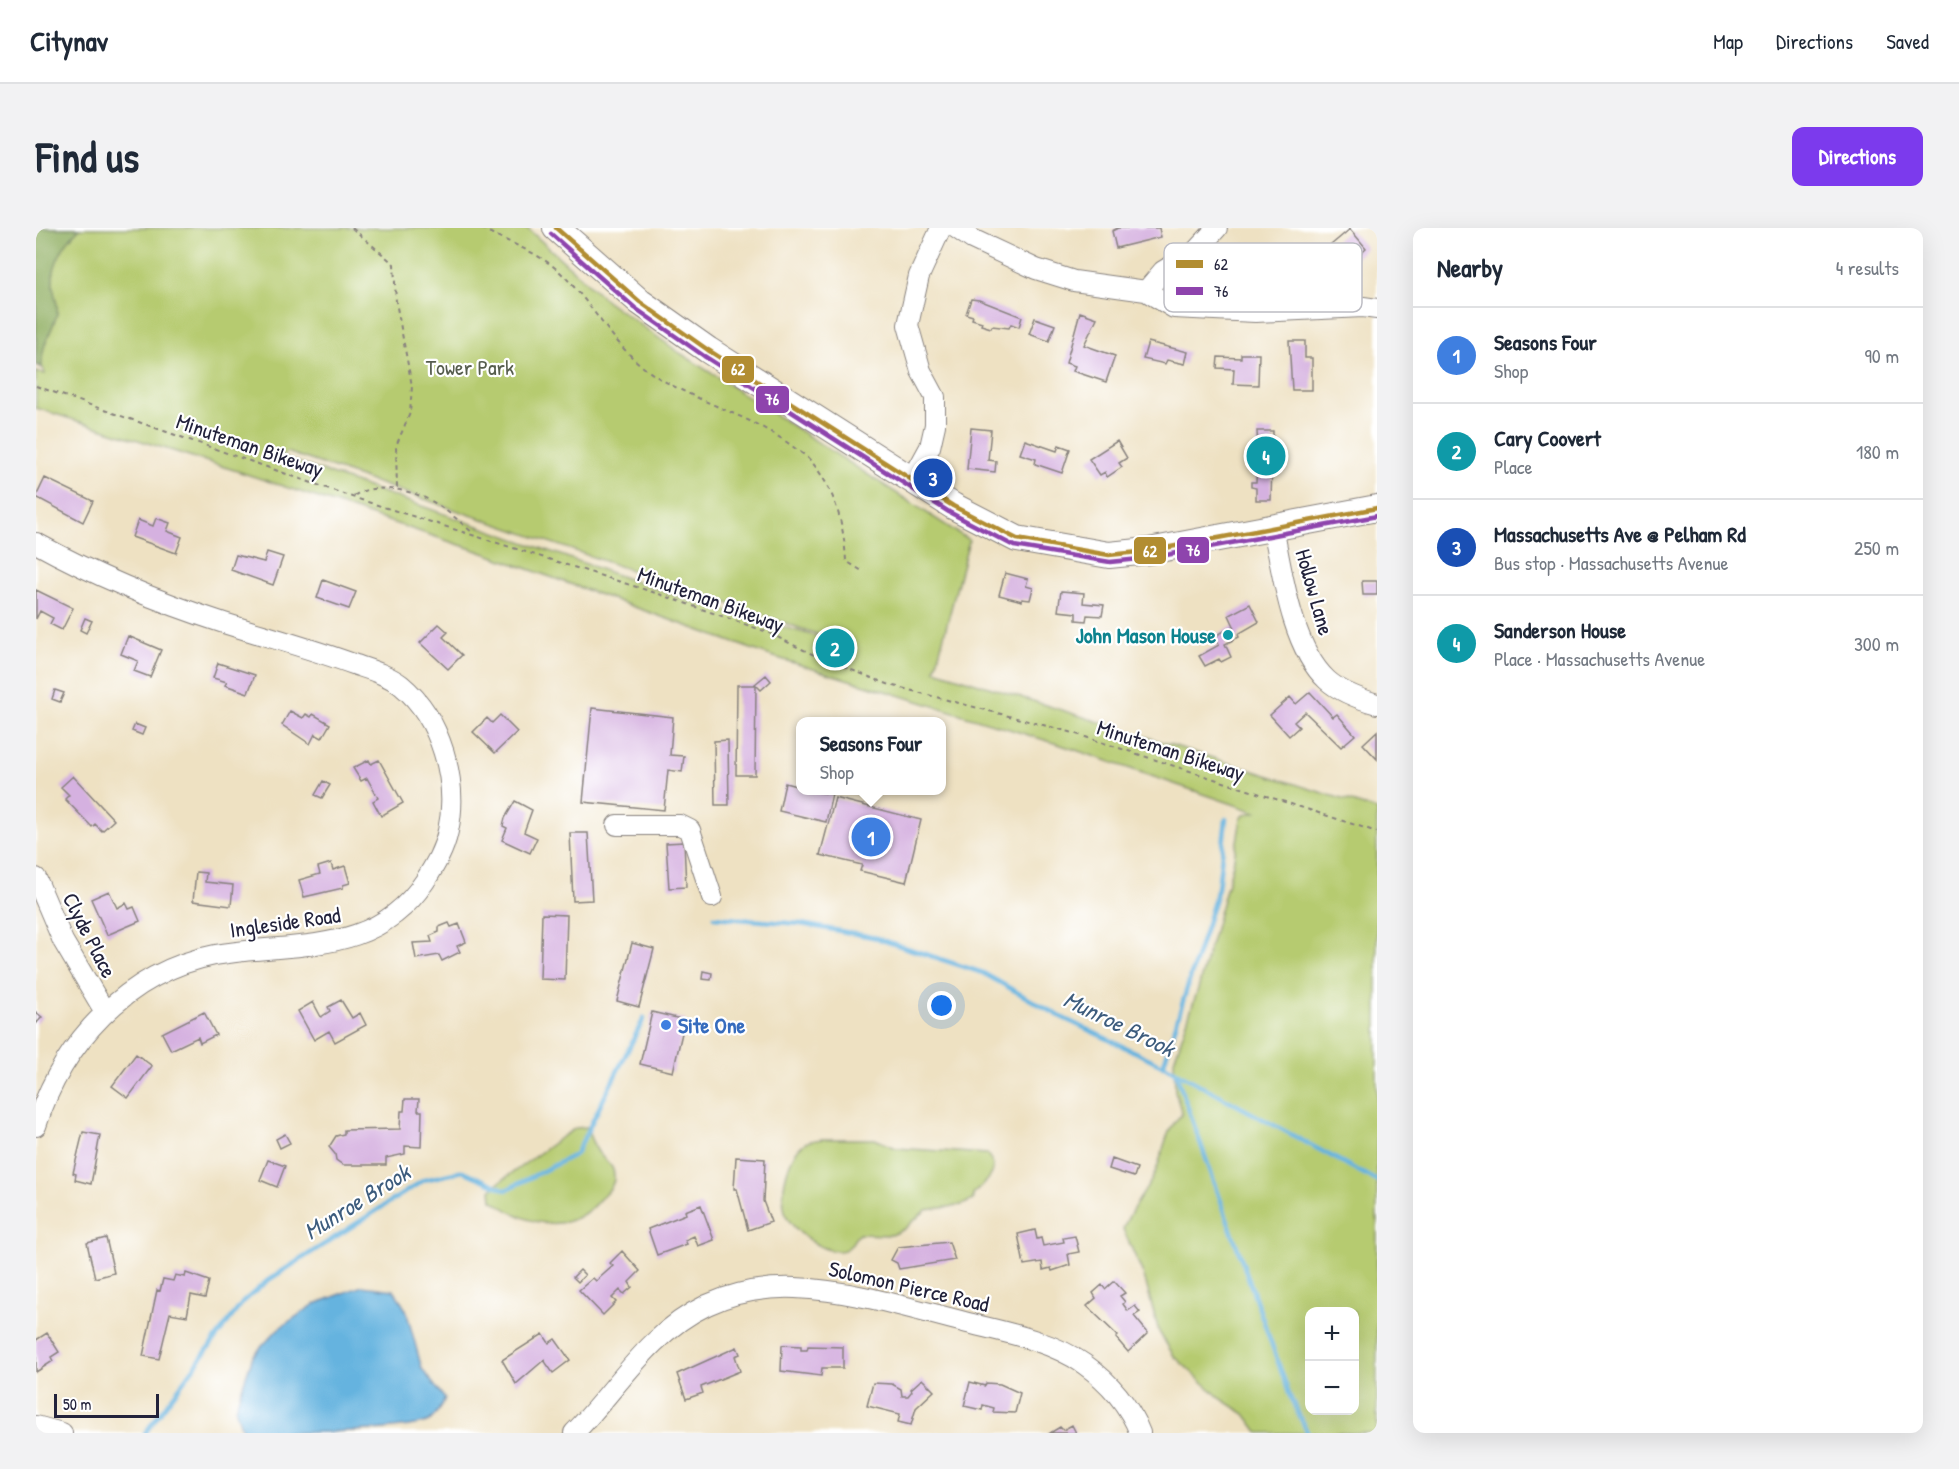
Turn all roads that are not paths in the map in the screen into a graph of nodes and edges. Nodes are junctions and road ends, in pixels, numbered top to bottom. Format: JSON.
{"nodes":[{"id":1,"x":556,"y":228,"type":"edge"},
{"id":2,"x":942,"y":228,"type":"edge"},
{"id":3,"x":956,"y":228,"type":"edge"},
{"id":4,"x":1217,"y":228,"type":"edge"},
{"id":5,"x":1203,"y":243,"type":"edge"},
{"id":6,"x":1164,"y":270,"type":"edge"},
{"id":7,"x":1146,"y":291,"type":"junction"},
{"id":8,"x":1164,"y":302,"type":"edge"},
{"id":9,"x":1362,"y":307,"type":"edge"},
{"id":10,"x":1377,"y":309,"type":"edge"},
{"id":11,"x":912,"y":480,"type":"junction"},
{"id":12,"x":1377,"y":508,"type":"edge"},
{"id":13,"x":1274,"y":527,"type":"junction"},
{"id":14,"x":36,"y":543,"type":"edge"},
{"id":15,"x":1377,"y":704,"type":"edge"},
{"id":16,"x":617,"y":825,"type":"dead end"},
{"id":17,"x":36,"y":878,"type":"edge"},
{"id":18,"x":712,"y":897,"type":"dead end"},
{"id":19,"x":105,"y":1012,"type":"junction"},
{"id":20,"x":40,"y":1099,"type":"edge"},
{"id":21,"x":36,"y":1126,"type":"edge"},
{"id":22,"x":36,"y":1426,"type":"edge"},
{"id":23,"x":62,"y":1433,"type":"edge"},
{"id":24,"x":574,"y":1433,"type":"edge"},
{"id":25,"x":1140,"y":1433,"type":"edge"}],
"edges":[{"from":1,"to":11,"type":"main road"},
{"from":2,"to":11,"type":"street"},
{"from":3,"to":7,"type":"street"},
{"from":4,"to":5,"type":"street"},
{"from":6,"to":7,"type":"street"},
{"from":7,"to":8,"type":"street"},
{"from":9,"to":10,"type":"street"},
{"from":11,"to":13,"type":"main road"},
{"from":12,"to":13,"type":"main road"},
{"from":13,"to":15,"type":"street","name":"Hollow Lane"},
{"from":14,"to":19,"type":"street","name":"Ingleside Road"},
{"from":16,"to":18,"type":"street"},
{"from":17,"to":19,"type":"street","name":"Clyde Place"},
{"from":19,"to":20,"type":"street","name":"Ingleside Road"},
{"from":20,"to":21,"type":"street","name":"Ingleside Road"},
{"from":22,"to":23,"type":"street"},
{"from":24,"to":25,"type":"street","name":"Solomon Pierce Road"}]}
